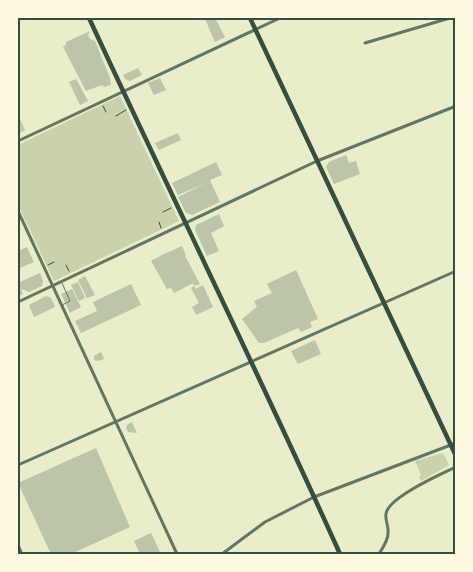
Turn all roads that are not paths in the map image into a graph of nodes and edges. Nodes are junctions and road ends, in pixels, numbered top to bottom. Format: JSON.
{"nodes":[{"id":1,"x":89,"y":18,"type":"edge"},
{"id":2,"x":250,"y":18,"type":"edge"},
{"id":3,"x":280,"y":18,"type":"edge"},
{"id":4,"x":450,"y":18,"type":"edge"},
{"id":5,"x":256,"y":29,"type":"junction"},
{"id":6,"x":365,"y":43,"type":"dead end"},
{"id":7,"x":122,"y":90,"type":"junction"},
{"id":8,"x":456,"y":106,"type":"edge"},
{"id":9,"x":18,"y":141,"type":"edge"},
{"id":10,"x":317,"y":161,"type":"junction"},
{"id":11,"x":18,"y":211,"type":"edge"},
{"id":12,"x":185,"y":224,"type":"junction"},
{"id":13,"x":456,"y":271,"type":"edge"},
{"id":14,"x":61,"y":280,"type":"junction"},
{"id":15,"x":52,"y":284,"type":"junction"},
{"id":16,"x":18,"y":302,"type":"edge"},
{"id":17,"x":385,"y":303,"type":"junction"},
{"id":18,"x":62,"y":306,"type":"junction"},
{"id":19,"x":251,"y":360,"type":"junction"},
{"id":20,"x":115,"y":422,"type":"junction"},
{"id":21,"x":453,"y":444,"type":"edge"},
{"id":22,"x":456,"y":456,"type":"edge"},
{"id":23,"x":18,"y":465,"type":"edge"},
{"id":24,"x":456,"y":467,"type":"edge"},
{"id":25,"x":314,"y":498,"type":"junction"},
{"id":26,"x":18,"y":546,"type":"edge"},
{"id":27,"x":22,"y":554,"type":"edge"},
{"id":28,"x":177,"y":554,"type":"edge"},
{"id":29,"x":222,"y":554,"type":"edge"},
{"id":30,"x":340,"y":554,"type":"edge"},
{"id":31,"x":378,"y":554,"type":"edge"}],
"edges":[{"from":1,"to":7,"type":"main road"},
{"from":2,"to":5,"type":"main road"},
{"from":3,"to":5,"type":"street"},
{"from":4,"to":6,"type":"street"},
{"from":5,"to":7,"type":"street"},
{"from":5,"to":10,"type":"main road"},
{"from":7,"to":9,"type":"street"},
{"from":7,"to":12,"type":"main road"},
{"from":8,"to":10,"type":"street"},
{"from":10,"to":12,"type":"street"},
{"from":10,"to":17,"type":"main road"},
{"from":11,"to":15,"type":"street"},
{"from":12,"to":14,"type":"street"},
{"from":12,"to":19,"type":"main road"},
{"from":13,"to":17,"type":"street"},
{"from":14,"to":15,"type":"street"},
{"from":14,"to":18,"type":"lane"},
{"from":15,"to":16,"type":"street"},
{"from":15,"to":18,"type":"street"},
{"from":17,"to":19,"type":"street"},
{"from":17,"to":21,"type":"main road"},
{"from":18,"to":20,"type":"street"},
{"from":19,"to":20,"type":"street"},
{"from":19,"to":25,"type":"main road"},
{"from":20,"to":23,"type":"street"},
{"from":20,"to":28,"type":"street"},
{"from":21,"to":22,"type":"main road"},
{"from":21,"to":25,"type":"street"},
{"from":24,"to":31,"type":"street"},
{"from":25,"to":29,"type":"street"},
{"from":25,"to":30,"type":"main road"},
{"from":26,"to":27,"type":"street"}]}
